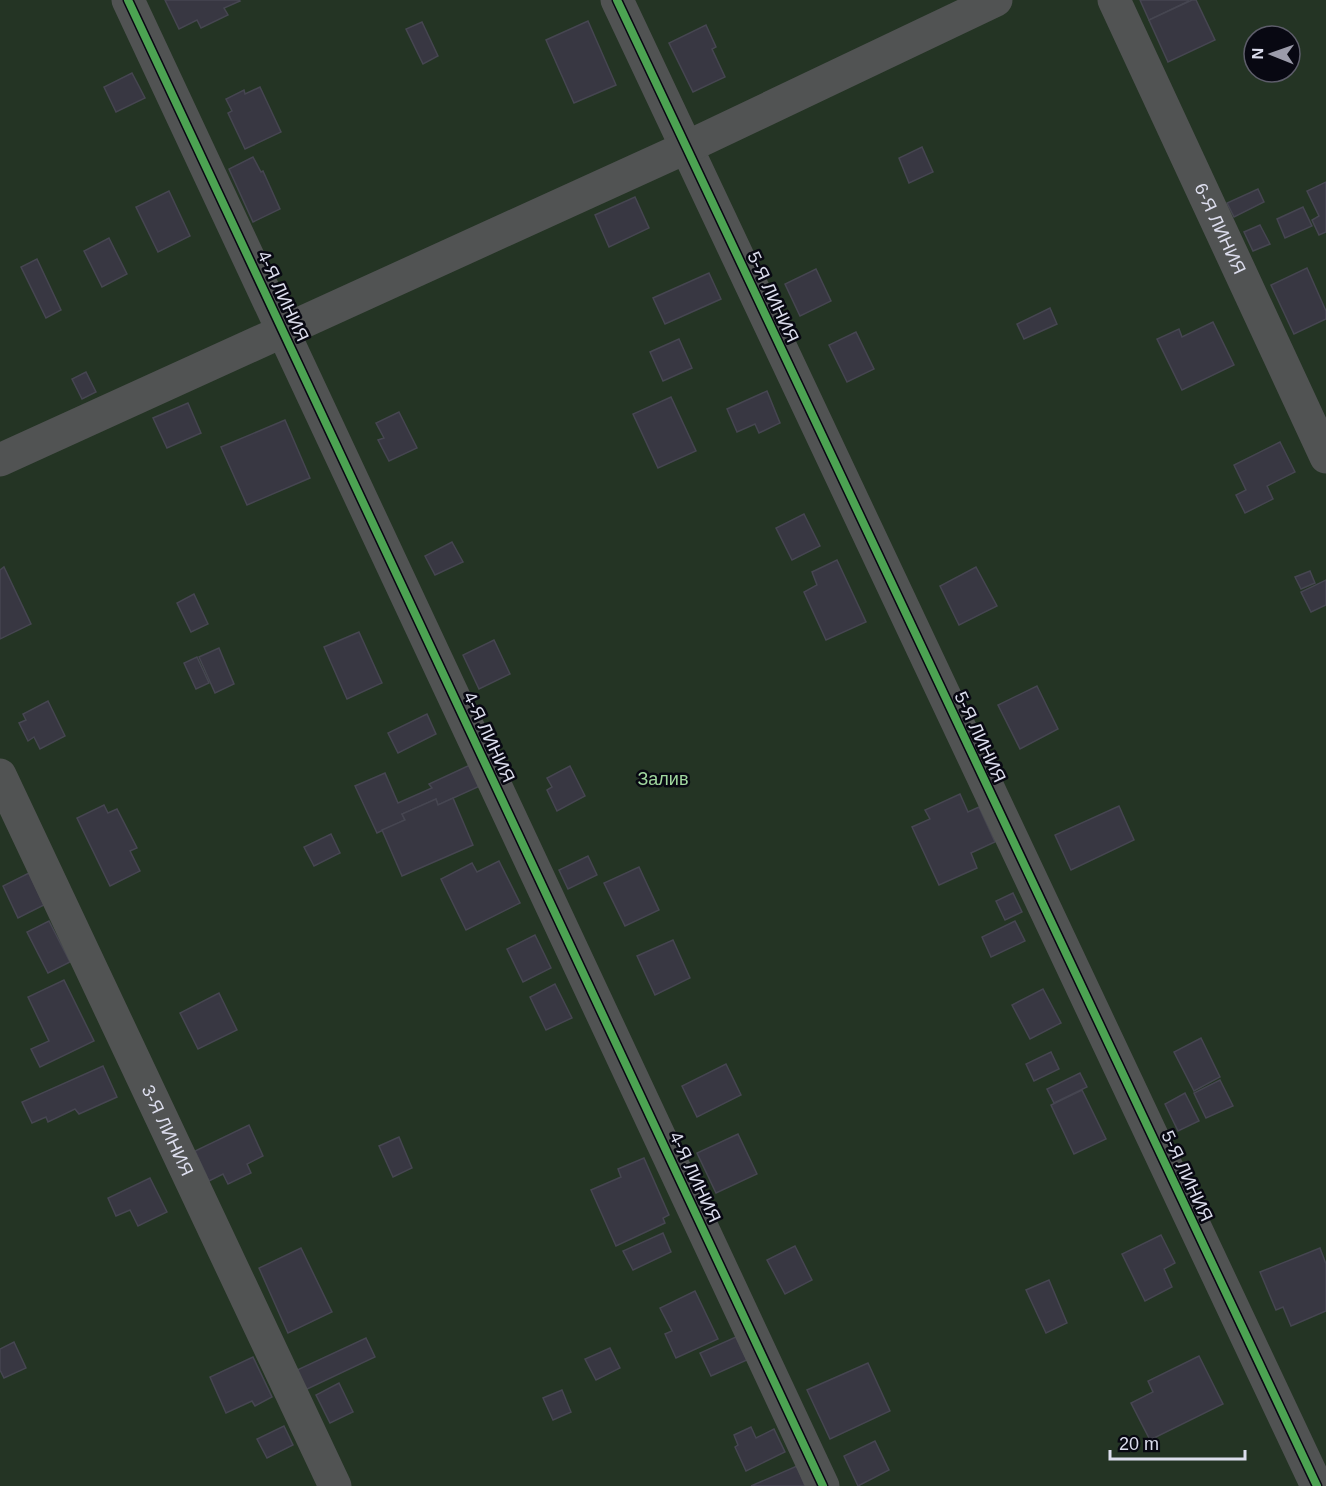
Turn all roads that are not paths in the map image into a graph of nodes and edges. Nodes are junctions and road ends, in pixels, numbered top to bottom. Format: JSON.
{"nodes":[{"id":1,"x":128,"y":0,"type":"edge"},
{"id":2,"x":617,"y":0,"type":"edge"},
{"id":3,"x":996,"y":0,"type":"edge"},
{"id":4,"x":1113,"y":0,"type":"edge"},
{"id":5,"x":685,"y":148,"type":"junction"},
{"id":6,"x":283,"y":332,"type":"junction"},
{"id":7,"x":1326,"y":457,"type":"edge"},
{"id":8,"x":0,"y":460,"type":"edge"},
{"id":9,"x":0,"y":775,"type":"edge"},
{"id":10,"x":335,"y":1486,"type":"edge"},
{"id":11,"x":823,"y":1486,"type":"edge"},
{"id":12,"x":1317,"y":1486,"type":"edge"}],
"edges":[{"from":1,"to":6,"type":"street","name":"4-Я ЛИНИЯ"},
{"from":2,"to":5,"type":"street","name":"5-Я ЛИНИЯ"},
{"from":3,"to":5,"type":"street"},
{"from":4,"to":7,"type":"street","name":"6-Я ЛИНИЯ"},
{"from":5,"to":6,"type":"street"},
{"from":5,"to":12,"type":"street","name":"5-Я ЛИНИЯ"},
{"from":6,"to":8,"type":"street"},
{"from":6,"to":11,"type":"street","name":"4-Я ЛИНИЯ"},
{"from":9,"to":10,"type":"street","name":"3-Я ЛИНИЯ"}]}
